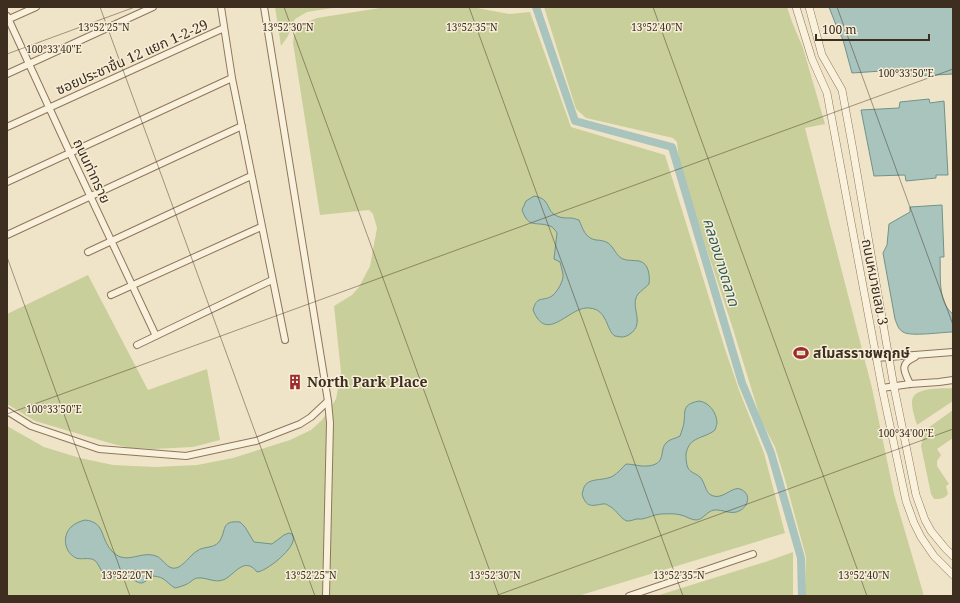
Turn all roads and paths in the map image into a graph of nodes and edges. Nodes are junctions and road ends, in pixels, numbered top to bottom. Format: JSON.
{"nodes":[{"id":1,"x":36,"y":7,"type":"edge"},
{"id":2,"x":153,"y":7,"type":"edge"},
{"id":3,"x":221,"y":7,"type":"edge"},
{"id":4,"x":264,"y":7,"type":"edge"},
{"id":5,"x":796,"y":7,"type":"edge"},
{"id":6,"x":809,"y":7,"type":"edge"},
{"id":7,"x":8,"y":19,"type":"edge"},
{"id":8,"x":224,"y":28,"type":"junction"},
{"id":9,"x":30,"y":64,"type":"junction"},
{"id":10,"x":7,"y":74,"type":"edge"},
{"id":11,"x":232,"y":78,"type":"junction"},
{"id":12,"x":49,"y":108,"type":"junction"},
{"id":13,"x":242,"y":126,"type":"junction"},
{"id":14,"x":7,"y":127,"type":"edge"},
{"id":15,"x":70,"y":153,"type":"junction"},
{"id":16,"x":251,"y":176,"type":"junction"},
{"id":17,"x":7,"y":182,"type":"edge"},
{"id":18,"x":90,"y":197,"type":"junction"},
{"id":19,"x":261,"y":227,"type":"junction"},
{"id":20,"x":7,"y":236,"type":"edge"},
{"id":21,"x":111,"y":242,"type":"junction"},
{"id":22,"x":88,"y":252,"type":"dead end"},
{"id":23,"x":272,"y":280,"type":"junction"},
{"id":24,"x":132,"y":285,"type":"junction"},
{"id":25,"x":111,"y":294,"type":"dead end"},
{"id":26,"x":156,"y":336,"type":"junction"},
{"id":27,"x":285,"y":340,"type":"dead end"},
{"id":28,"x":137,"y":345,"type":"dead end"},
{"id":29,"x":953,"y":353,"type":"edge"},
{"id":30,"x":921,"y":354,"type":"junction"},
{"id":31,"x":888,"y":357,"type":"junction"},
{"id":32,"x":876,"y":358,"type":"junction"},
{"id":33,"x":953,"y":381,"type":"edge"},
{"id":34,"x":910,"y":384,"type":"junction"},
{"id":35,"x":894,"y":387,"type":"junction"},
{"id":36,"x":882,"y":388,"type":"junction"},
{"id":37,"x":328,"y":401,"type":"junction"},
{"id":38,"x":7,"y":411,"type":"edge"},
{"id":39,"x":753,"y":554,"type":"dead end"},
{"id":40,"x":953,"y":556,"type":"edge"},
{"id":41,"x":953,"y":575,"type":"edge"},
{"id":42,"x":326,"y":596,"type":"edge"},
{"id":43,"x":629,"y":596,"type":"edge"}],
"edges":[{"from":1,"to":7,"type":"street"},
{"from":2,"to":9,"type":"street"},
{"from":3,"to":8,"type":"street"},
{"from":4,"to":37,"type":"street"},
{"from":5,"to":32,"type":"street","name":"ถนนหมายเลข 3"},
{"from":6,"to":31,"type":"street","name":"ถนนหมายเลข 3"},
{"from":7,"to":9,"type":"street","name":"ถนนท่าทราย"},
{"from":8,"to":11,"type":"street"},
{"from":8,"to":12,"type":"street","name":"ซอยประชาชื่น 12 แยก 1-2-29"},
{"from":9,"to":10,"type":"street"},
{"from":9,"to":12,"type":"street","name":"ถนนท่าทราย"},
{"from":11,"to":13,"type":"street"},
{"from":11,"to":15,"type":"street"},
{"from":12,"to":14,"type":"street","name":"ซอยประชาชื่น 12 แยก 1-2-29"},
{"from":12,"to":15,"type":"street","name":"ถนนท่าทราย"},
{"from":13,"to":16,"type":"street"},
{"from":13,"to":18,"type":"street"},
{"from":15,"to":17,"type":"street"},
{"from":15,"to":18,"type":"street","name":"ถนนท่าทราย"},
{"from":16,"to":19,"type":"street"},
{"from":16,"to":21,"type":"street"},
{"from":18,"to":20,"type":"street"},
{"from":18,"to":21,"type":"street","name":"ถนนท่าทราย"},
{"from":19,"to":23,"type":"street"},
{"from":19,"to":24,"type":"street"},
{"from":21,"to":22,"type":"street"},
{"from":21,"to":24,"type":"street","name":"ถนนท่าทราย"},
{"from":23,"to":26,"type":"street"},
{"from":23,"to":27,"type":"street"},
{"from":24,"to":25,"type":"street"},
{"from":24,"to":26,"type":"street","name":"ถนนท่าทราย"},
{"from":26,"to":28,"type":"street"},
{"from":29,"to":30,"type":"street"},
{"from":30,"to":31,"type":"street"},
{"from":30,"to":34,"type":"street"},
{"from":31,"to":32,"type":"street"},
{"from":31,"to":35,"type":"street","name":"ถนนหมายเลข 3"},
{"from":32,"to":36,"type":"street","name":"ถนนหมายเลข 3"},
{"from":33,"to":34,"type":"street"},
{"from":34,"to":35,"type":"street"},
{"from":35,"to":36,"type":"street"},
{"from":35,"to":40,"type":"street","name":"ถนนหมายเลข 3"},
{"from":36,"to":41,"type":"street","name":"ถนนหมายเลข 3"},
{"from":37,"to":38,"type":"street"},
{"from":37,"to":42,"type":"street"},
{"from":39,"to":43,"type":"street"}]}
